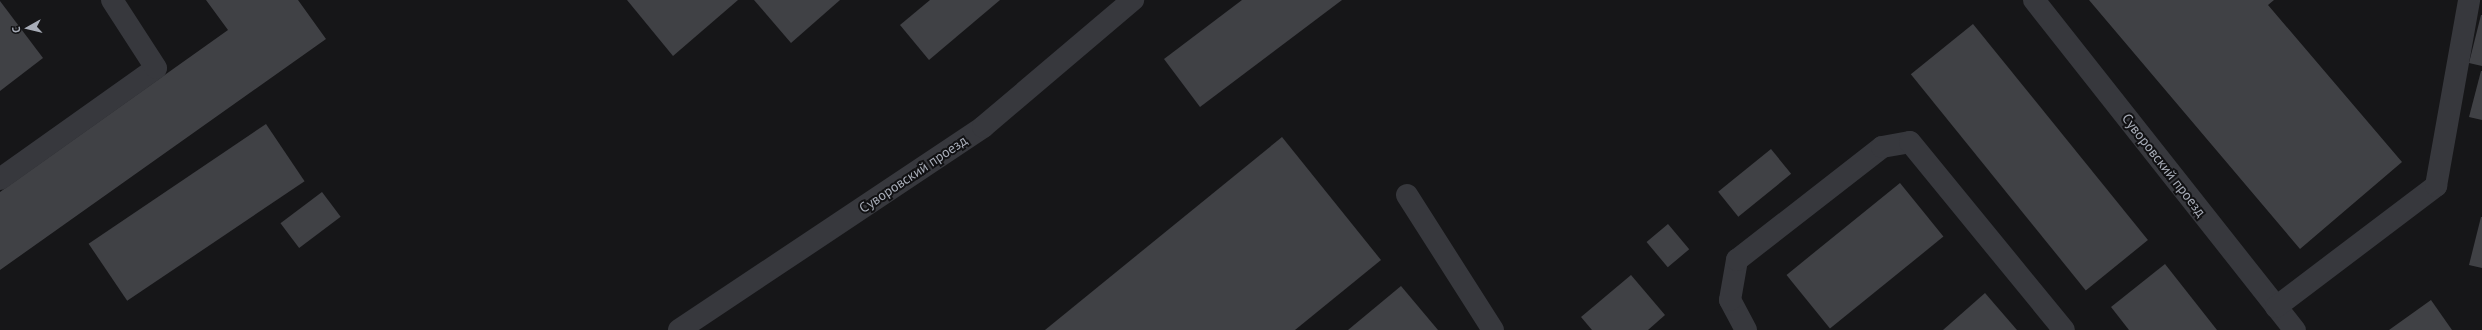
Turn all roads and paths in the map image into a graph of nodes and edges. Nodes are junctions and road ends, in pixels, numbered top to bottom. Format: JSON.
{"nodes":[{"id":1,"x":112,"y":0,"type":"edge"},
{"id":2,"x":1133,"y":0,"type":"edge"},
{"id":3,"x":2034,"y":0,"type":"edge"},
{"id":4,"x":2469,"y":0,"type":"edge"},
{"id":5,"x":0,"y":179,"type":"edge"},
{"id":6,"x":1407,"y":195,"type":"dead end"},
{"id":7,"x":2276,"y":307,"type":"junction"},
{"id":8,"x":680,"y":330,"type":"edge"},
{"id":9,"x":1493,"y":330,"type":"edge"},
{"id":10,"x":1746,"y":330,"type":"edge"},
{"id":11,"x":2064,"y":330,"type":"edge"},
{"id":12,"x":2295,"y":330,"type":"edge"}],
"edges":[{"from":1,"to":5,"type":"street"},
{"from":2,"to":8,"type":"street","name":"Суворовский проезд"},
{"from":3,"to":7,"type":"street","name":"Суворовский проезд"},
{"from":4,"to":7,"type":"street"},
{"from":6,"to":9,"type":"street"},
{"from":7,"to":12,"type":"street","name":"Суворовский проезд"},
{"from":10,"to":11,"type":"street"}]}
